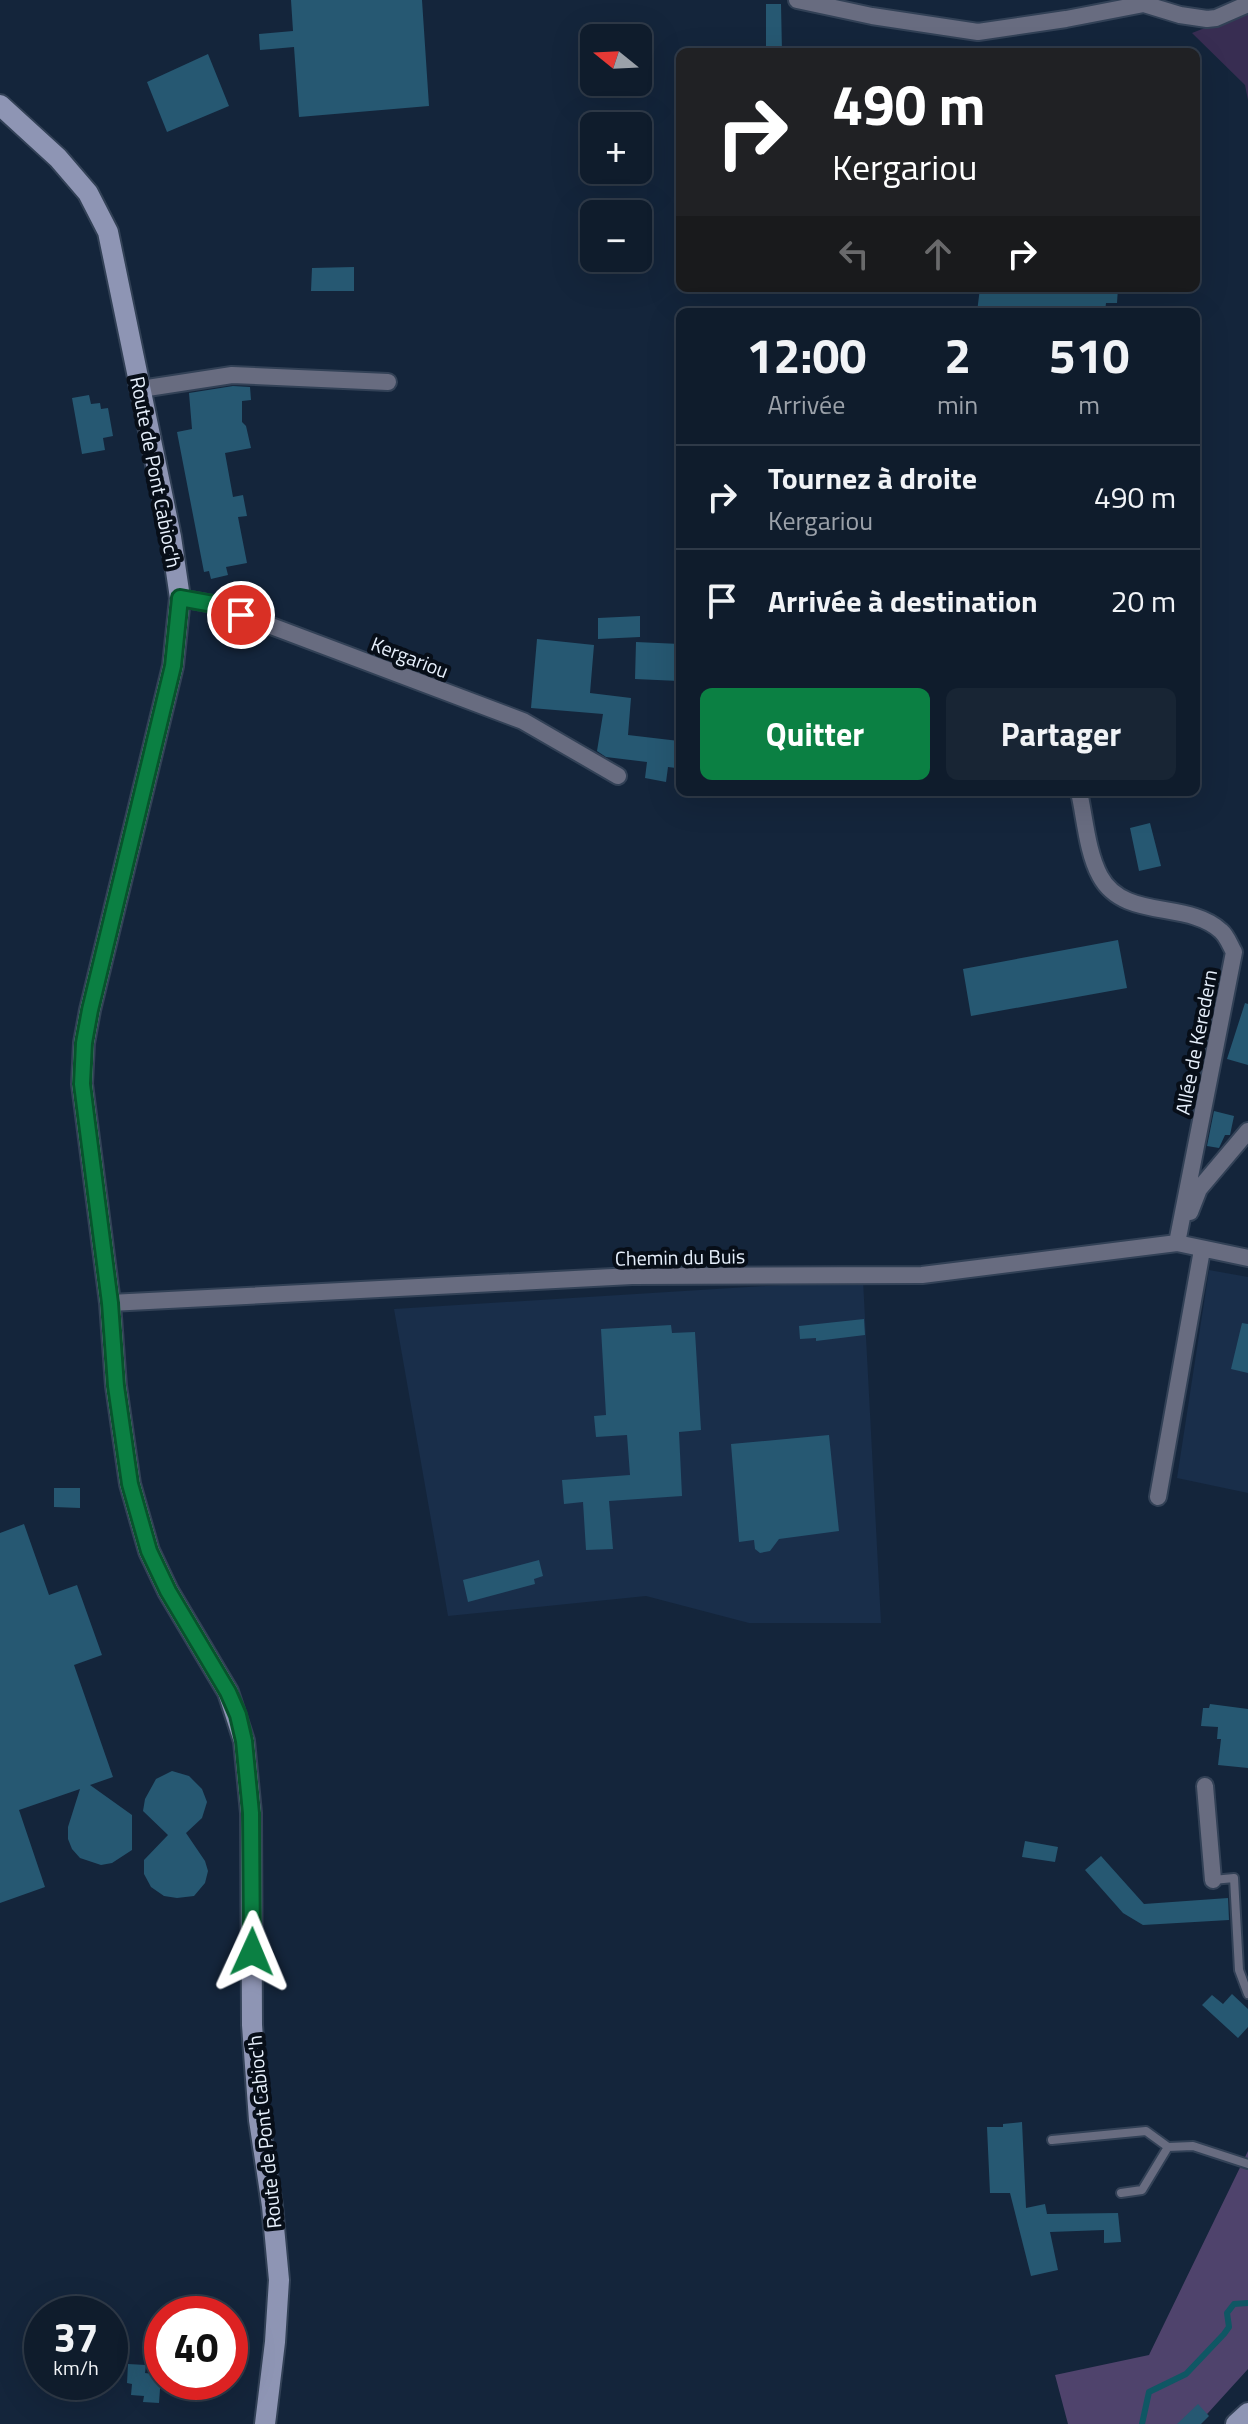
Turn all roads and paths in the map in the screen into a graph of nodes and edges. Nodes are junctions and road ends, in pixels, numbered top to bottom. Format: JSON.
{"nodes":[{"id":1,"x":797,"y":0,"type":"edge"},
{"id":2,"x":1248,"y":4,"type":"edge"},
{"id":3,"x":0,"y":105,"type":"edge"},
{"id":4,"x":388,"y":382,"type":"dead end"},
{"id":5,"x":141,"y":389,"type":"junction"},
{"id":6,"x":180,"y":598,"type":"junction"},
{"id":7,"x":618,"y":776,"type":"dead end"},
{"id":8,"x":1080,"y":796,"type":"edge"},
{"id":9,"x":1248,"y":1131,"type":"edge"},
{"id":10,"x":1177,"y":1243,"type":"junction"},
{"id":11,"x":1202,"y":1250,"type":"junction"},
{"id":12,"x":1248,"y":1258,"type":"edge"},
{"id":13,"x":110,"y":1303,"type":"junction"},
{"id":14,"x":1158,"y":1497,"type":"dead end"},
{"id":15,"x":1205,"y":1786,"type":"dead end"},
{"id":16,"x":1209,"y":1880,"type":"joint"},
{"id":17,"x":1248,"y":1994,"type":"edge"},
{"id":18,"x":1052,"y":2140,"type":"dead end"},
{"id":19,"x":1168,"y":2147,"type":"junction"},
{"id":20,"x":1248,"y":2164,"type":"edge"},
{"id":21,"x":1121,"y":2193,"type":"dead end"},
{"id":22,"x":1248,"y":2413,"type":"edge"},
{"id":23,"x":265,"y":2424,"type":"edge"},
{"id":24,"x":1236,"y":2424,"type":"edge"}],
"edges":[{"from":1,"to":2,"type":"street"},
{"from":3,"to":5,"type":"street","name":"Route de Pont Cabioc'h"},
{"from":4,"to":5,"type":"street"},
{"from":5,"to":6,"type":"street","name":"Route de Pont Cabioc'h"},
{"from":6,"to":7,"type":"street","name":"Kergariou"},
{"from":6,"to":13,"type":"street","name":"Route de Pont Cabioc'h"},
{"from":8,"to":10,"type":"street","name":"Allée de Keredern"},
{"from":9,"to":10,"type":"street"},
{"from":10,"to":11,"type":"street","name":"Chemin du Buis"},
{"from":10,"to":13,"type":"street","name":"Chemin du Buis"},
{"from":11,"to":12,"type":"street","name":"Chemin du Buis"},
{"from":11,"to":14,"type":"street"},
{"from":13,"to":23,"type":"street","name":"Route de Pont Cabioc'h"},
{"from":15,"to":16,"type":"street"},
{"from":16,"to":17,"type":"lane"},
{"from":18,"to":19,"type":"lane"},
{"from":19,"to":20,"type":"lane"},
{"from":19,"to":21,"type":"lane"},
{"from":22,"to":24,"type":"street"}]}
